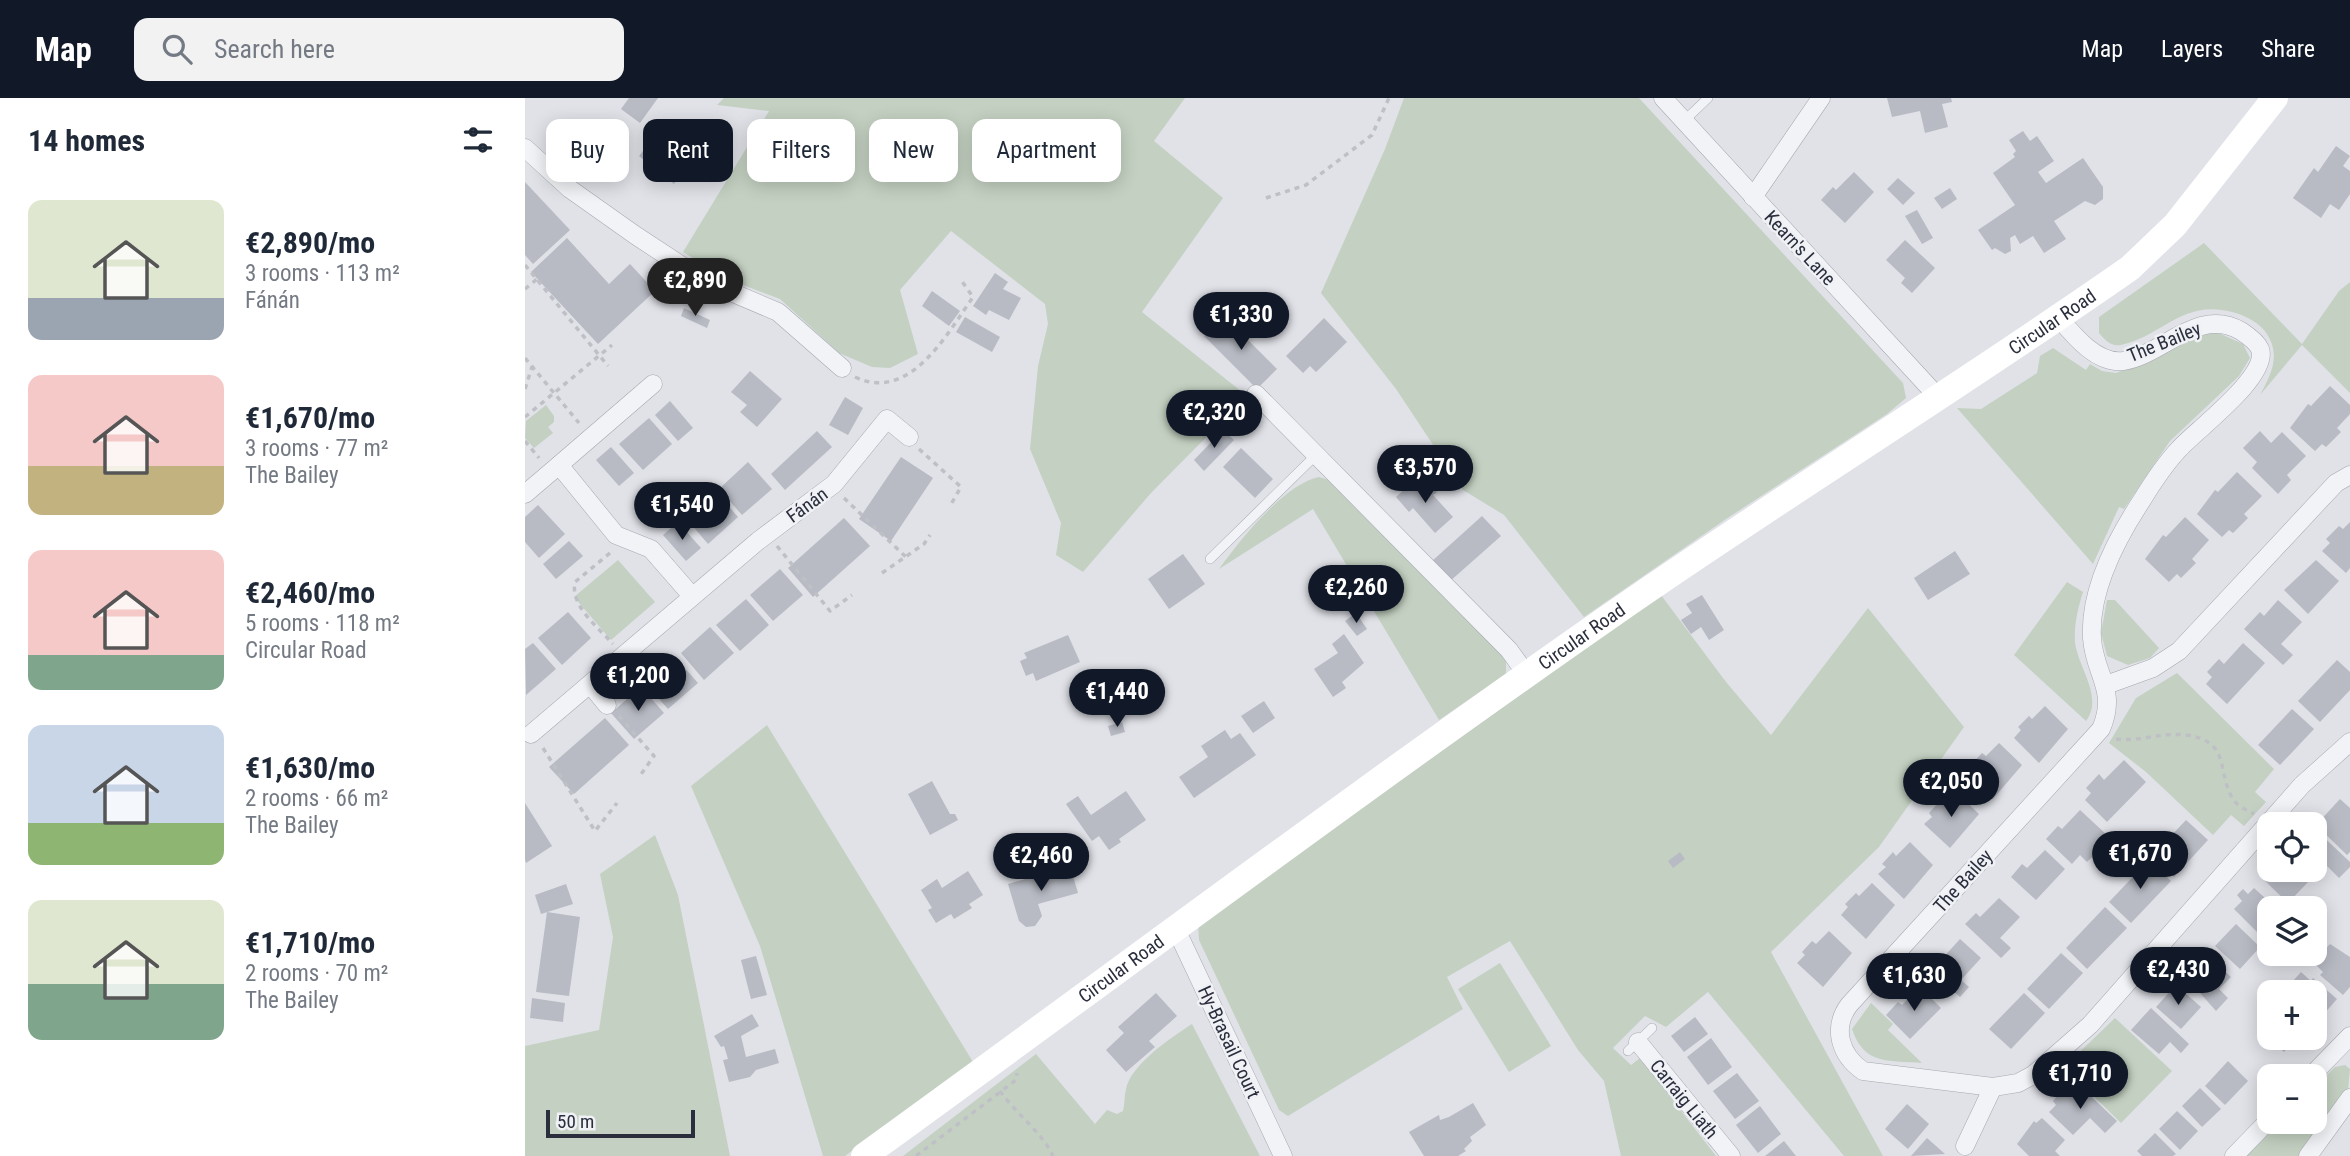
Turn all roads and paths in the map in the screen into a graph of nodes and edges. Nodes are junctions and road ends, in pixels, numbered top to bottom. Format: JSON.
{"nodes":[{"id":1,"x":1389,"y":98,"type":"edge"},
{"id":2,"x":1663,"y":98,"type":"edge"},
{"id":3,"x":1708,"y":98,"type":"edge"},
{"id":4,"x":1821,"y":98,"type":"edge"},
{"id":5,"x":2275,"y":98,"type":"edge"},
{"id":6,"x":1684,"y":121,"type":"junction"},
{"id":7,"x":525,"y":148,"type":"edge"},
{"id":8,"x":1753,"y":197,"type":"junction"},
{"id":9,"x":1266,"y":198,"type":"dead end"},
{"id":10,"x":525,"y":265,"type":"edge"},
{"id":11,"x":537,"y":279,"type":"junction"},
{"id":12,"x":961,"y":280,"type":"dead end"},
{"id":13,"x":525,"y":289,"type":"edge"},
{"id":14,"x":2059,"y":318,"type":"junction"},
{"id":15,"x":612,"y":345,"type":"dead end"},
{"id":16,"x":599,"y":355,"type":"junction"},
{"id":17,"x":525,"y":358,"type":"edge"},
{"id":18,"x":532,"y":366,"type":"junction"},
{"id":19,"x":608,"y":366,"type":"dead end"},
{"id":20,"x":842,"y":368,"type":"joint"},
{"id":21,"x":653,"y":384,"type":"dead end"},
{"id":22,"x":525,"y":388,"type":"edge"},
{"id":23,"x":554,"y":393,"type":"junction"},
{"id":24,"x":1256,"y":394,"type":"dead end"},
{"id":25,"x":1938,"y":397,"type":"junction"},
{"id":26,"x":525,"y":417,"type":"edge"},
{"id":27,"x":909,"y":437,"type":"joint"},
{"id":28,"x":591,"y":438,"type":"junction"},
{"id":29,"x":1316,"y":455,"type":"junction"},
{"id":30,"x":559,"y":465,"type":"junction"},
{"id":31,"x":2350,"y":475,"type":"edge"},
{"id":32,"x":832,"y":486,"type":"junction"},
{"id":33,"x":525,"y":494,"type":"edge"},
{"id":34,"x":950,"y":506,"type":"dead end"},
{"id":35,"x":617,"y":535,"type":"junction"},
{"id":36,"x":930,"y":535,"type":"dead end"},
{"id":37,"x":764,"y":536,"type":"junction"},
{"id":38,"x":906,"y":556,"type":"junction"},
{"id":39,"x":1210,"y":559,"type":"dead end"},
{"id":40,"x":882,"y":573,"type":"dead end"},
{"id":41,"x":852,"y":595,"type":"dead end"},
{"id":42,"x":692,"y":596,"type":"junction"},
{"id":43,"x":623,"y":655,"type":"junction"},
{"id":44,"x":1527,"y":675,"type":"junction"},
{"id":45,"x":590,"y":684,"type":"junction"},
{"id":46,"x":2106,"y":685,"type":"junction"},
{"id":47,"x":607,"y":705,"type":"joint"},
{"id":48,"x":2101,"y":729,"type":"junction"},
{"id":49,"x":531,"y":734,"type":"joint"},
{"id":50,"x":2350,"y":742,"type":"edge"},
{"id":51,"x":639,"y":777,"type":"dead end"},
{"id":52,"x":617,"y":803,"type":"dead end"},
{"id":53,"x":2278,"y":812,"type":"edge"},
{"id":54,"x":2257,"y":817,"type":"edge"},
{"id":55,"x":2257,"y":835,"type":"edge"},
{"id":56,"x":1175,"y":927,"type":"junction"},
{"id":57,"x":1652,"y":1028,"type":"dead end"},
{"id":58,"x":2350,"y":1036,"type":"edge"},
{"id":59,"x":1633,"y":1046,"type":"joint"},
{"id":60,"x":1013,"y":1050,"type":"junction"},
{"id":61,"x":2323,"y":1064,"type":"edge"},
{"id":62,"x":1993,"y":1087,"type":"junction"},
{"id":63,"x":1000,"y":1091,"type":"junction"},
{"id":64,"x":2350,"y":1098,"type":"edge"},
{"id":65,"x":2257,"y":1132,"type":"edge"},
{"id":66,"x":1965,"y":1146,"type":"dead end"},
{"id":67,"x":864,"y":1156,"type":"edge"},
{"id":68,"x":916,"y":1156,"type":"edge"},
{"id":69,"x":1053,"y":1156,"type":"edge"},
{"id":70,"x":1283,"y":1156,"type":"edge"},
{"id":71,"x":1731,"y":1156,"type":"edge"},
{"id":72,"x":2234,"y":1156,"type":"edge"},
{"id":73,"x":2308,"y":1156,"type":"edge"}],
"edges":[{"from":1,"to":9,"type":"path"},
{"from":2,"to":6,"type":"street","name":"Kearn's Lane"},
{"from":3,"to":6,"type":"lane"},
{"from":4,"to":8,"type":"street"},
{"from":5,"to":14,"type":"street","name":"Circular Road"},
{"from":6,"to":8,"type":"street","name":"Kearn's Lane"},
{"from":7,"to":20,"type":"street"},
{"from":8,"to":25,"type":"street","name":"Kearn's Lane"},
{"from":10,"to":11,"type":"path"},
{"from":11,"to":13,"type":"path"},
{"from":11,"to":16,"type":"path"},
{"from":12,"to":20,"type":"path"},
{"from":14,"to":25,"type":"street","name":"Circular Road"},
{"from":14,"to":46,"type":"street","name":"The Bailey"},
{"from":15,"to":16,"type":"path"},
{"from":16,"to":19,"type":"path"},
{"from":16,"to":23,"type":"path"},
{"from":17,"to":18,"type":"path"},
{"from":18,"to":22,"type":"path"},
{"from":18,"to":23,"type":"path"},
{"from":21,"to":28,"type":"street"},
{"from":23,"to":26,"type":"path"},
{"from":23,"to":28,"type":"path"},
{"from":24,"to":29,"type":"street"},
{"from":25,"to":44,"type":"street","name":"Circular Road"},
{"from":27,"to":32,"type":"street","name":"Fánán"},
{"from":27,"to":34,"type":"path"},
{"from":28,"to":30,"type":"street"},
{"from":29,"to":39,"type":"lane"},
{"from":29,"to":44,"type":"street"},
{"from":30,"to":33,"type":"street"},
{"from":30,"to":35,"type":"street"},
{"from":31,"to":46,"type":"street"},
{"from":32,"to":37,"type":"street","name":"Fánán"},
{"from":32,"to":38,"type":"path"},
{"from":35,"to":42,"type":"street"},
{"from":35,"to":43,"type":"path"},
{"from":36,"to":38,"type":"path"},
{"from":37,"to":41,"type":"path"},
{"from":37,"to":42,"type":"street","name":"Fánán"},
{"from":38,"to":40,"type":"path"},
{"from":42,"to":43,"type":"street","name":"Fánán"},
{"from":43,"to":45,"type":"street","name":"Fánán"},
{"from":44,"to":56,"type":"street","name":"Circular Road"},
{"from":45,"to":47,"type":"street"},
{"from":45,"to":49,"type":"street","name":"Fánán"},
{"from":46,"to":48,"type":"street","name":"The Bailey"},
{"from":47,"to":51,"type":"path"},
{"from":48,"to":54,"type":"path"},
{"from":48,"to":62,"type":"street","name":"The Bailey"},
{"from":49,"to":52,"type":"path"},
{"from":50,"to":53,"type":"street","name":"The Bailey"},
{"from":55,"to":62,"type":"street","name":"The Bailey"},
{"from":56,"to":60,"type":"street","name":"Circular Road"},
{"from":56,"to":70,"type":"street","name":"Hy-Brasail Court"},
{"from":57,"to":59,"type":"lane"},
{"from":58,"to":61,"type":"street"},
{"from":59,"to":71,"type":"street","name":"Carraig Liath"},
{"from":60,"to":63,"type":"path"},
{"from":60,"to":67,"type":"street","name":"Circular Road"},
{"from":62,"to":66,"type":"street"},
{"from":63,"to":68,"type":"path"},
{"from":63,"to":69,"type":"path"},
{"from":64,"to":73,"type":"street"},
{"from":65,"to":72,"type":"street"}]}
